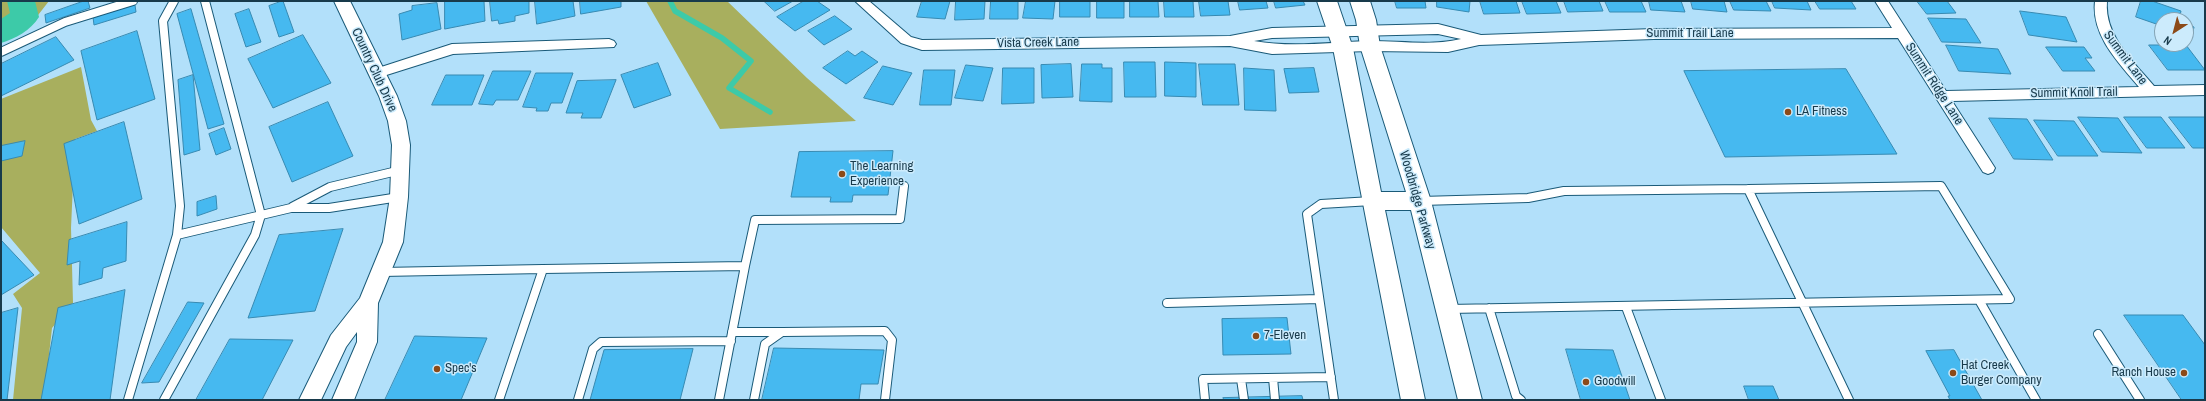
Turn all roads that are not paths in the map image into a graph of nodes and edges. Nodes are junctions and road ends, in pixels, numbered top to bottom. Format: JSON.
{"nodes":[{"id":1,"x":133,"y":1,"type":"edge"},
{"id":2,"x":174,"y":1,"type":"edge"},
{"id":3,"x":205,"y":1,"type":"edge"},
{"id":4,"x":342,"y":1,"type":"edge"},
{"id":5,"x":861,"y":1,"type":"edge"},
{"id":6,"x":1327,"y":1,"type":"edge"},
{"id":7,"x":1360,"y":1,"type":"edge"},
{"id":8,"x":1881,"y":1,"type":"edge"},
{"id":9,"x":2101,"y":1,"type":"edge"},
{"id":10,"x":1901,"y":33,"type":"junction"},
{"id":11,"x":1369,"y":39,"type":"junction"},
{"id":12,"x":1341,"y":40,"type":"junction"},
{"id":13,"x":1479,"y":40,"type":"junction"},
{"id":14,"x":609,"y":44,"type":"dead end"},
{"id":15,"x":1,"y":52,"type":"edge"},
{"id":16,"x":377,"y":73,"type":"junction"},
{"id":17,"x":2205,"y":90,"type":"edge"},
{"id":18,"x":2150,"y":91,"type":"junction"},
{"id":19,"x":1943,"y":96,"type":"junction"},
{"id":20,"x":1988,"y":168,"type":"dead end"},
{"id":21,"x":401,"y":170,"type":"junction"},
{"id":22,"x":904,"y":186,"type":"dead end"},
{"id":23,"x":1748,"y":188,"type":"junction"},
{"id":24,"x":399,"y":197,"type":"junction"},
{"id":25,"x":1372,"y":201,"type":"junction"},
{"id":26,"x":1420,"y":201,"type":"junction"},
{"id":27,"x":292,"y":208,"type":"junction"},
{"id":28,"x":261,"y":215,"type":"junction"},
{"id":29,"x":177,"y":235,"type":"junction"},
{"id":30,"x":745,"y":266,"type":"junction"},
{"id":31,"x":543,"y":269,"type":"junction"},
{"id":32,"x":381,"y":272,"type":"junction"},
{"id":33,"x":1320,"y":299,"type":"junction"},
{"id":34,"x":1979,"y":300,"type":"junction"},
{"id":35,"x":368,"y":303,"type":"junction"},
{"id":36,"x":1167,"y":303,"type":"dead end"},
{"id":37,"x":1804,"y":304,"type":"junction"},
{"id":38,"x":1626,"y":306,"type":"junction"},
{"id":39,"x":1489,"y":308,"type":"junction"},
{"id":40,"x":1447,"y":309,"type":"junction"},
{"id":41,"x":782,"y":332,"type":"junction"},
{"id":42,"x":2098,"y":334,"type":"dead end"},
{"id":43,"x":732,"y":336,"type":"junction"},
{"id":44,"x":1331,"y":377,"type":"junction"},
{"id":45,"x":1273,"y":378,"type":"junction"},
{"id":46,"x":1241,"y":379,"type":"junction"},
{"id":47,"x":314,"y":391,"type":"edge"},
{"id":48,"x":347,"y":391,"type":"edge"},
{"id":49,"x":128,"y":400,"type":"edge"},
{"id":50,"x":164,"y":400,"type":"edge"},
{"id":51,"x":499,"y":400,"type":"edge"},
{"id":52,"x":578,"y":400,"type":"edge"},
{"id":53,"x":719,"y":400,"type":"edge"},
{"id":54,"x":754,"y":400,"type":"edge"},
{"id":55,"x":884,"y":400,"type":"edge"},
{"id":56,"x":1205,"y":400,"type":"edge"},
{"id":57,"x":1244,"y":400,"type":"edge"},
{"id":58,"x":1275,"y":400,"type":"edge"},
{"id":59,"x":1334,"y":400,"type":"edge"},
{"id":60,"x":1413,"y":400,"type":"edge"},
{"id":61,"x":1470,"y":400,"type":"edge"},
{"id":62,"x":1521,"y":400,"type":"edge"},
{"id":63,"x":1661,"y":400,"type":"edge"},
{"id":64,"x":1850,"y":400,"type":"edge"},
{"id":65,"x":2036,"y":400,"type":"edge"},
{"id":66,"x":2140,"y":400,"type":"edge"}],
"edges":[{"from":1,"to":15,"type":"lane"},
{"from":2,"to":29,"type":"lane"},
{"from":3,"to":28,"type":"lane"},
{"from":4,"to":16,"type":"street","name":"Country Club Drive"},
{"from":5,"to":12,"type":"street","name":"Vista Creek Lane"},
{"from":6,"to":12,"type":"main road"},
{"from":7,"to":11,"type":"main road","name":"Woodbridge Parkway"},
{"from":8,"to":10,"type":"street","name":"Summit Ridge Lane"},
{"from":9,"to":18,"type":"street","name":"Summit Lane"},
{"from":10,"to":13,"type":"street","name":"Summit Trail Lane"},
{"from":10,"to":19,"type":"street","name":"Summit Ridge Lane"},
{"from":11,"to":12,"type":"street","name":"Summit Trail Lane"},
{"from":11,"to":13,"type":"street","name":"Summit Trail Lane"},
{"from":11,"to":13,"type":"street","name":"Summit Trail Lane"},
{"from":11,"to":26,"type":"main road","name":"Woodbridge Parkway"},
{"from":12,"to":25,"type":"main road"},
{"from":14,"to":16,"type":"street"},
{"from":16,"to":21,"type":"street","name":"Country Club Drive"},
{"from":17,"to":18,"type":"street","name":"Summit Knoll Trail"},
{"from":18,"to":19,"type":"street","name":"Summit Knoll Trail"},
{"from":19,"to":20,"type":"street","name":"Summit Ridge Lane"},
{"from":21,"to":24,"type":"street","name":"Country Club Drive"},
{"from":21,"to":27,"type":"lane"},
{"from":22,"to":30,"type":"lane"},
{"from":23,"to":26,"type":"lane"},
{"from":23,"to":34,"type":"lane"},
{"from":23,"to":37,"type":"lane"},
{"from":24,"to":27,"type":"lane"},
{"from":24,"to":32,"type":"street","name":"Country Club Drive"},
{"from":25,"to":26,"type":"main road"},
{"from":25,"to":33,"type":"lane"},
{"from":25,"to":60,"type":"main road"},
{"from":26,"to":40,"type":"main road","name":"Woodbridge Parkway"},
{"from":27,"to":28,"type":"lane"},
{"from":28,"to":29,"type":"lane"},
{"from":28,"to":50,"type":"lane"},
{"from":29,"to":49,"type":"lane"},
{"from":30,"to":31,"type":"lane"},
{"from":30,"to":43,"type":"lane"},
{"from":31,"to":32,"type":"lane"},
{"from":31,"to":51,"type":"lane"},
{"from":32,"to":35,"type":"street","name":"Country Club Drive"},
{"from":33,"to":36,"type":"lane"},
{"from":33,"to":44,"type":"lane"},
{"from":34,"to":37,"type":"lane"},
{"from":34,"to":65,"type":"lane"},
{"from":35,"to":47,"type":"street","name":"Country Club Drive"},
{"from":35,"to":48,"type":"street","name":"Country Club Drive"},
{"from":37,"to":38,"type":"lane"},
{"from":37,"to":64,"type":"lane"},
{"from":38,"to":39,"type":"lane"},
{"from":38,"to":63,"type":"lane"},
{"from":39,"to":40,"type":"lane"},
{"from":39,"to":62,"type":"lane"},
{"from":40,"to":61,"type":"main road","name":"Woodbridge Parkway"},
{"from":41,"to":43,"type":"lane"},
{"from":41,"to":54,"type":"lane"},
{"from":41,"to":55,"type":"lane"},
{"from":42,"to":66,"type":"lane"},
{"from":43,"to":52,"type":"lane"},
{"from":43,"to":53,"type":"lane"},
{"from":44,"to":45,"type":"lane"},
{"from":44,"to":59,"type":"lane"},
{"from":45,"to":46,"type":"lane"},
{"from":45,"to":58,"type":"lane"},
{"from":46,"to":56,"type":"lane"},
{"from":46,"to":57,"type":"lane"},
{"from":47,"to":48,"type":"street","name":"Country Club Drive"}]}
